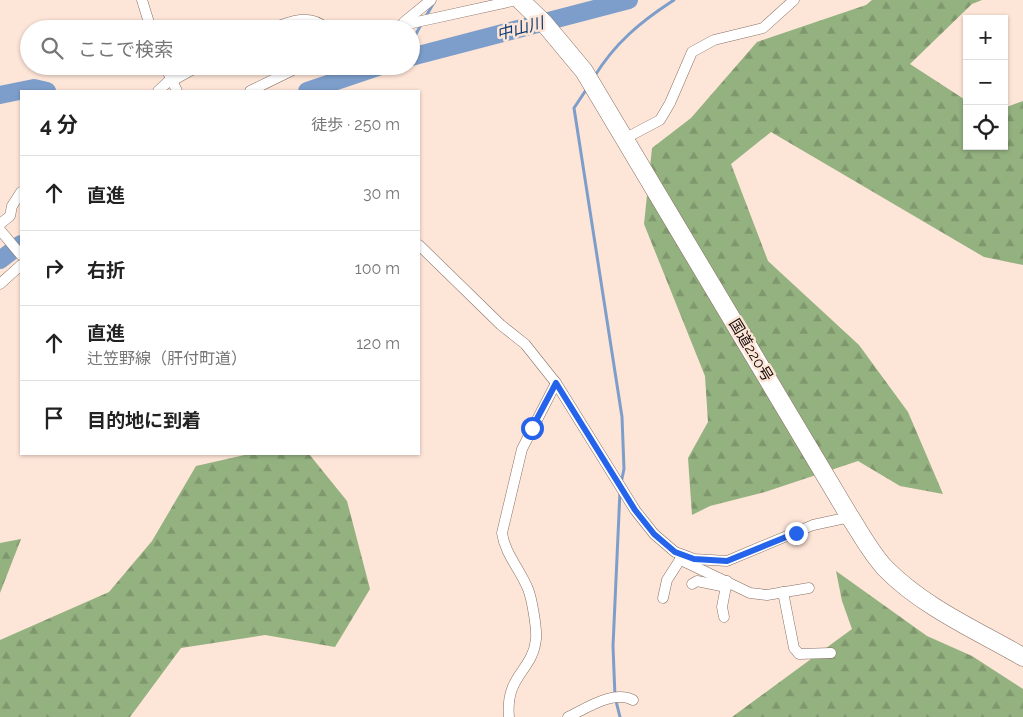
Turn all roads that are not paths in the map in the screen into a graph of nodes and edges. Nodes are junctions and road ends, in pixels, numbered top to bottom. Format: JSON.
{"nodes":[{"id":1,"x":142,"y":0,"type":"edge"},
{"id":2,"x":431,"y":0,"type":"edge"},
{"id":3,"x":518,"y":0,"type":"edge"},
{"id":4,"x":794,"y":0,"type":"edge"},
{"id":5,"x":148,"y":20,"type":"edge"},
{"id":6,"x":302,"y":20,"type":"edge"},
{"id":7,"x":315,"y":20,"type":"edge"},
{"id":8,"x":407,"y":20,"type":"edge"},
{"id":9,"x":420,"y":20,"type":"edge"},
{"id":10,"x":169,"y":75,"type":"edge"},
{"id":11,"x":181,"y":75,"type":"edge"},
{"id":12,"x":282,"y":75,"type":"edge"},
{"id":13,"x":171,"y":80,"type":"junction"},
{"id":14,"x":159,"y":90,"type":"edge"},
{"id":15,"x":176,"y":90,"type":"edge"},
{"id":16,"x":252,"y":90,"type":"edge"},
{"id":17,"x":624,"y":139,"type":"junction"},
{"id":18,"x":20,"y":194,"type":"edge"},
{"id":19,"x":20,"y":210,"type":"edge"},
{"id":20,"x":10,"y":216,"type":"junction"},
{"id":21,"x":0,"y":224,"type":"edge"},
{"id":22,"x":0,"y":230,"type":"edge"},
{"id":23,"x":420,"y":246,"type":"edge"},
{"id":24,"x":20,"y":254,"type":"edge"},
{"id":25,"x":20,"y":266,"type":"edge"},
{"id":26,"x":0,"y":284,"type":"edge"},
{"id":27,"x":556,"y":383,"type":"junction"},
{"id":28,"x":850,"y":518,"type":"junction"},
{"id":29,"x":681,"y":557,"type":"junction"},
{"id":30,"x":692,"y":584,"type":"dead end"},
{"id":31,"x":726,"y":584,"type":"junction"},
{"id":32,"x":809,"y":588,"type":"dead end"},
{"id":33,"x":783,"y":592,"type":"junction"},
{"id":34,"x":663,"y":598,"type":"dead end"},
{"id":35,"x":724,"y":617,"type":"dead end"},
{"id":36,"x":831,"y":654,"type":"dead end"},
{"id":37,"x":1023,"y":657,"type":"edge"},
{"id":38,"x":633,"y":700,"type":"dead end"},
{"id":39,"x":508,"y":717,"type":"edge"},
{"id":40,"x":568,"y":717,"type":"edge"}],
"edges":[{"from":1,"to":5,"type":"street"},
{"from":2,"to":8,"type":"street"},
{"from":3,"to":9,"type":"street"},
{"from":3,"to":17,"type":"highway","name":"国道220号"},
{"from":4,"to":17,"type":"street"},
{"from":6,"to":7,"type":"street"},
{"from":10,"to":13,"type":"street"},
{"from":11,"to":13,"type":"street"},
{"from":12,"to":16,"type":"street"},
{"from":13,"to":14,"type":"street"},
{"from":13,"to":15,"type":"street"},
{"from":17,"to":28,"type":"highway","name":"国道220号"},
{"from":18,"to":20,"type":"street"},
{"from":19,"to":20,"type":"street"},
{"from":20,"to":21,"type":"street"},
{"from":22,"to":24,"type":"street"},
{"from":23,"to":27,"type":"street"},
{"from":25,"to":26,"type":"street"},
{"from":27,"to":29,"type":"street"},
{"from":27,"to":39,"type":"street"},
{"from":28,"to":29,"type":"street"},
{"from":28,"to":37,"type":"highway","name":"国道220号"},
{"from":29,"to":31,"type":"street"},
{"from":29,"to":34,"type":"street"},
{"from":30,"to":31,"type":"street"},
{"from":31,"to":33,"type":"street"},
{"from":31,"to":35,"type":"street"},
{"from":32,"to":33,"type":"street"},
{"from":33,"to":36,"type":"street"},
{"from":38,"to":40,"type":"street"}]}
